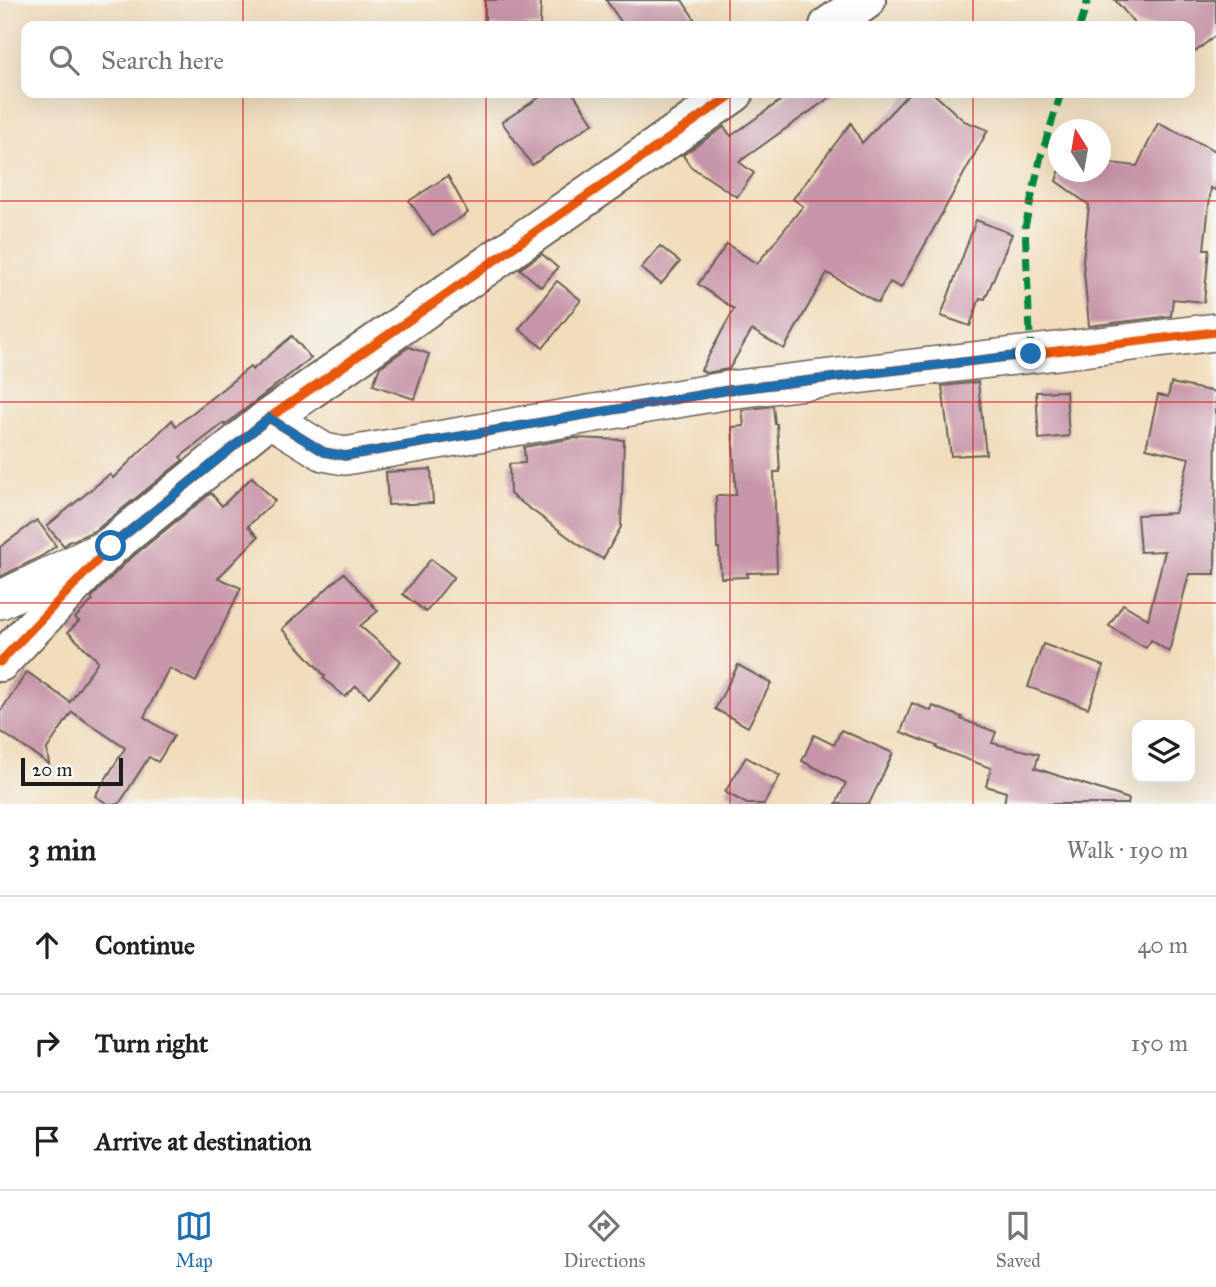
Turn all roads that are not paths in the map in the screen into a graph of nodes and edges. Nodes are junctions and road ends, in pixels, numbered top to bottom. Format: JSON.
{"nodes":[{"id":1,"x":866,"y":0,"type":"edge"},
{"id":2,"x":836,"y":21,"type":"edge"},
{"id":3,"x":727,"y":98,"type":"edge"},
{"id":4,"x":1216,"y":332,"type":"edge"},
{"id":5,"x":269,"y":418,"type":"junction"},
{"id":6,"x":111,"y":546,"type":"junction"},
{"id":7,"x":0,"y":600,"type":"edge"},
{"id":8,"x":0,"y":663,"type":"edge"}],
"edges":[{"from":1,"to":2,"type":"street"},
{"from":3,"to":5,"type":"street"},
{"from":4,"to":5,"type":"street"},
{"from":5,"to":6,"type":"street"},
{"from":6,"to":7,"type":"street"},
{"from":6,"to":8,"type":"street"}]}
